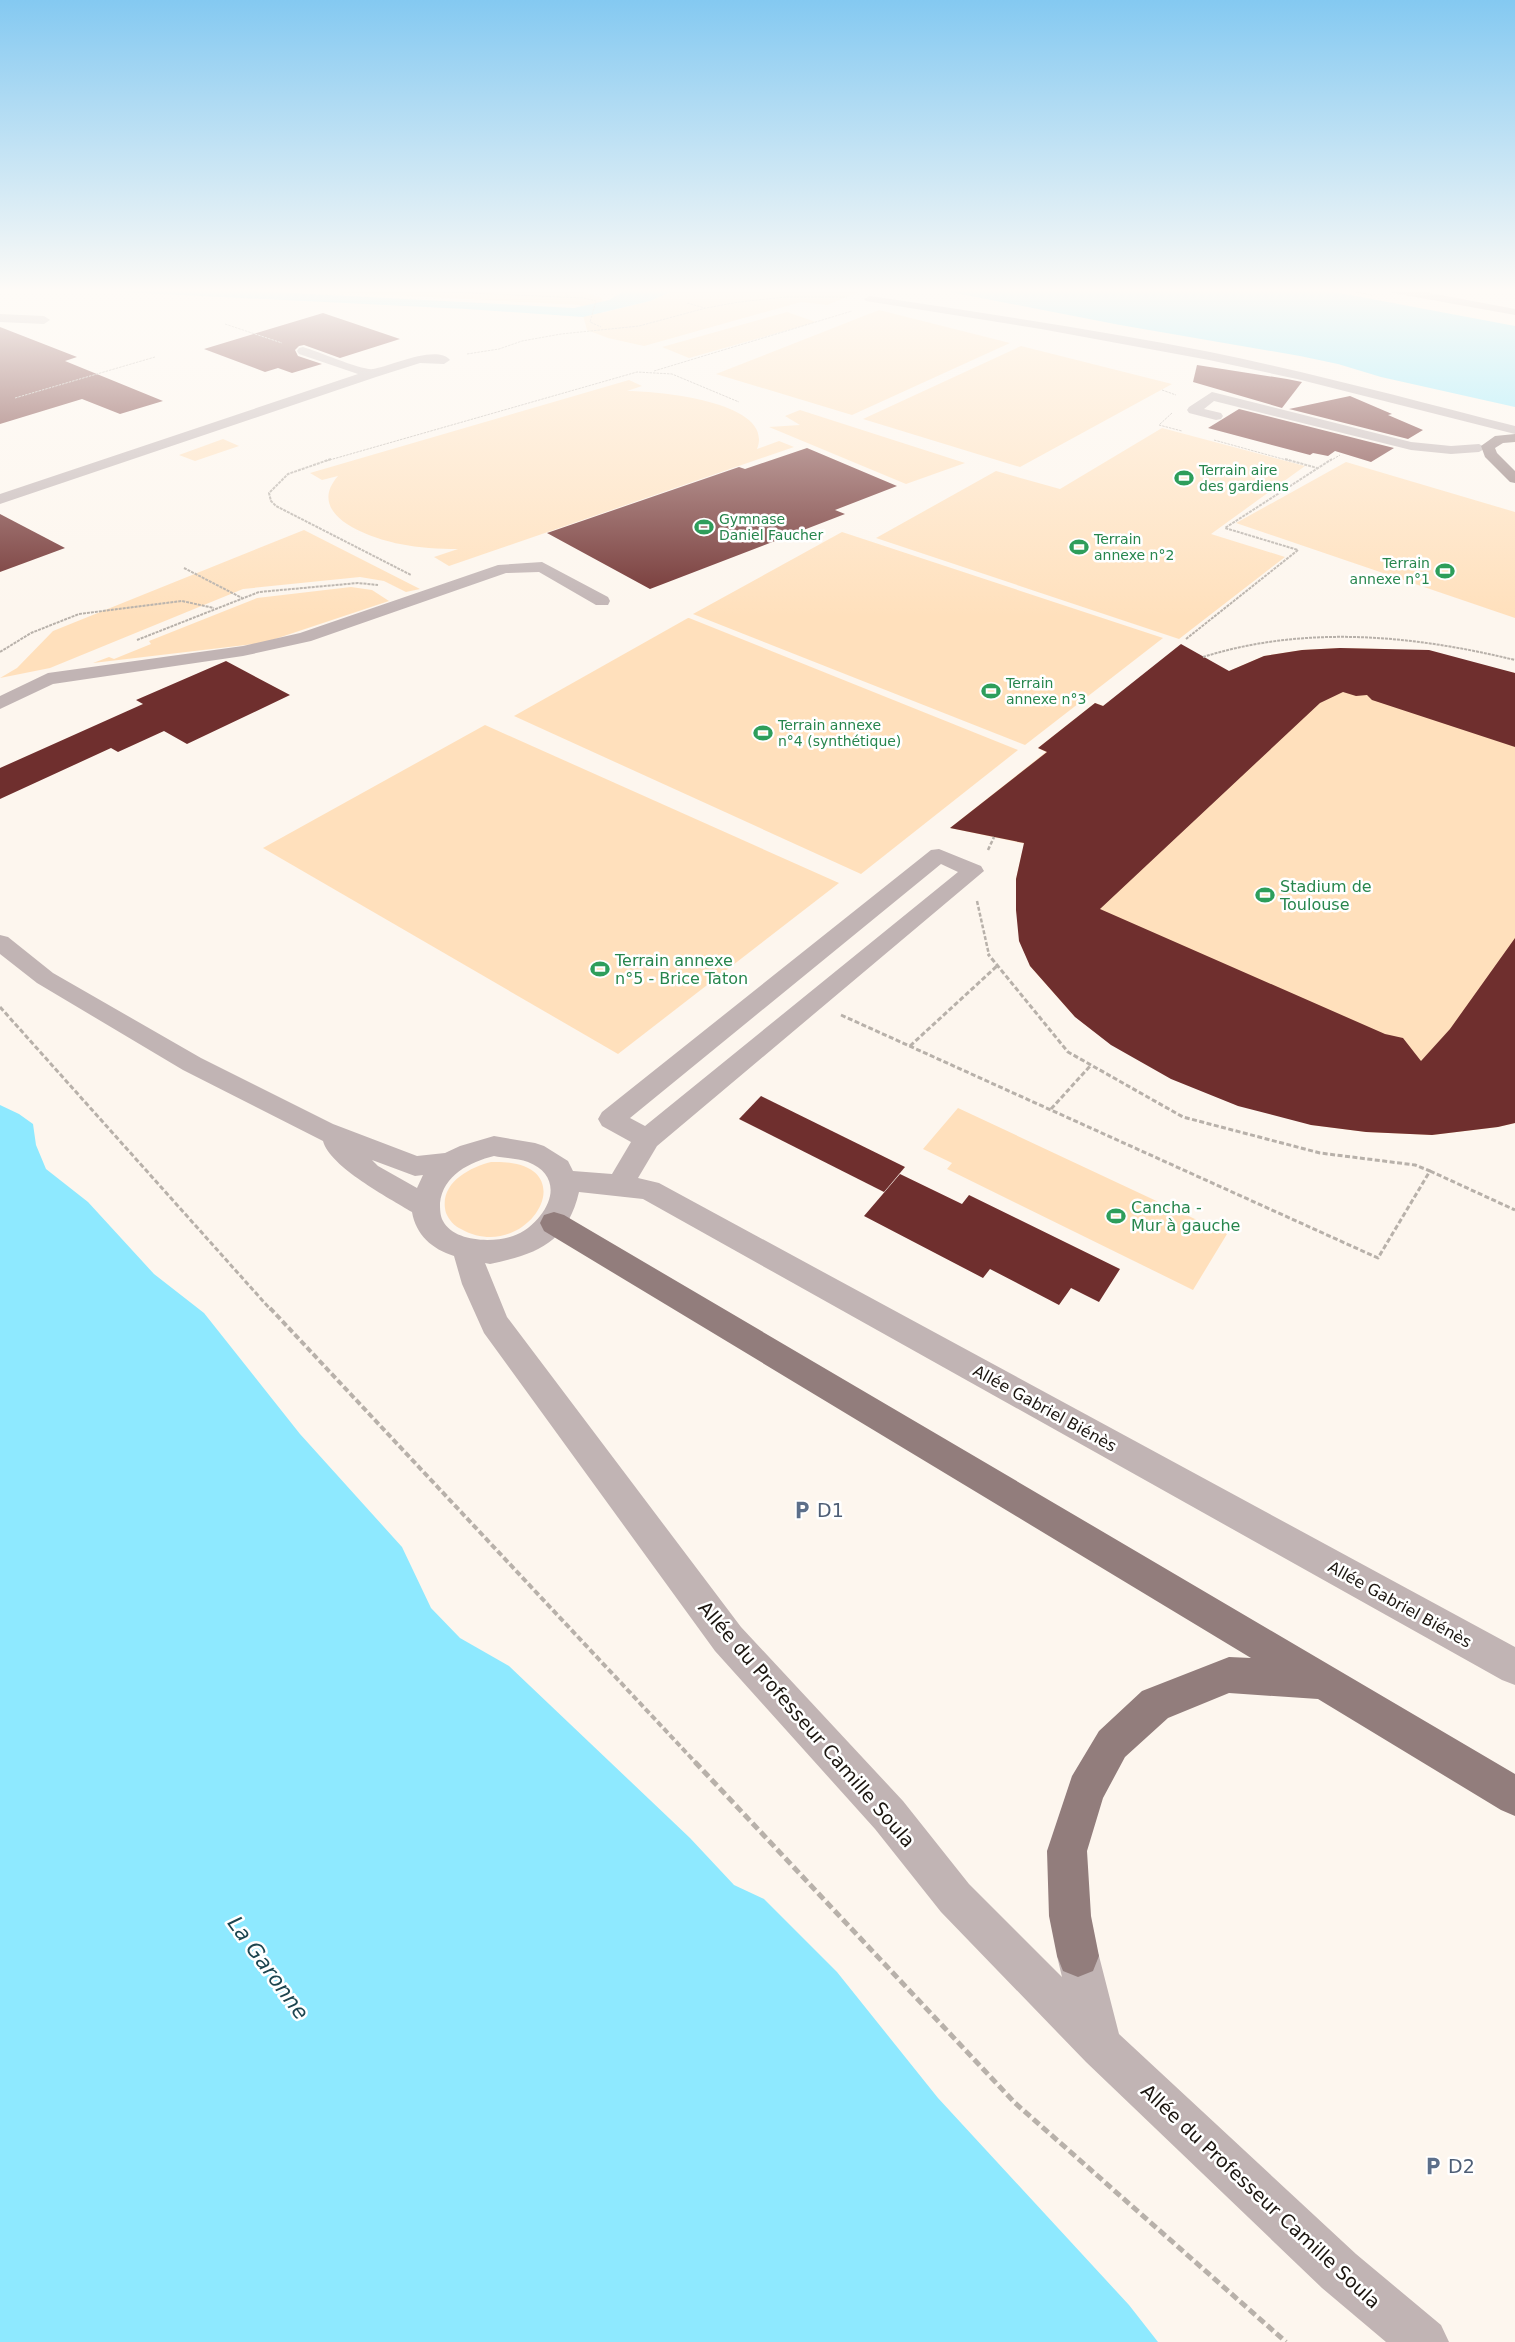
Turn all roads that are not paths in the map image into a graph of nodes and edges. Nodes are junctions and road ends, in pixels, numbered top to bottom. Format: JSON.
{"nodes":[{"id":1,"x":296,"y":399,"type":"edge"},
{"id":2,"x":1208,"y":399,"type":"edge"},
{"id":3,"x":1225,"y":399,"type":"edge"},
{"id":4,"x":1383,"y":399,"type":"edge"},
{"id":5,"x":1393,"y":399,"type":"edge"},
{"id":6,"x":1216,"y":416,"type":"dead end"},
{"id":7,"x":1435,"y":424,"type":"dead end"},
{"id":8,"x":1515,"y":430,"type":"edge"},
{"id":9,"x":1453,"y":433,"type":"dead end"},
{"id":10,"x":1515,"y":438,"type":"edge"},
{"id":11,"x":1485,"y":451,"type":"junction"},
{"id":12,"x":1515,"y":479,"type":"edge"},
{"id":13,"x":0,"y":499,"type":"edge"},
{"id":14,"x":602,"y":601,"type":"dead end"},
{"id":15,"x":0,"y":703,"type":"edge"},
{"id":16,"x":0,"y":942,"type":"edge"},
{"id":17,"x":324,"y":1131,"type":"junction"},
{"id":18,"x":647,"y":1139,"type":"junction"},
{"id":19,"x":450,"y":1163,"type":"junction"},
{"id":20,"x":565,"y":1181,"type":"junction"},
{"id":21,"x":620,"y":1185,"type":"junction"},
{"id":22,"x":425,"y":1206,"type":"junction"},
{"id":23,"x":554,"y":1223,"type":"junction"},
{"id":24,"x":466,"y":1250,"type":"junction"},
{"id":25,"x":1515,"y":1668,"type":"edge"},
{"id":26,"x":1323,"y":1682,"type":"junction"},
{"id":27,"x":1515,"y":1796,"type":"edge"},
{"id":28,"x":1078,"y":1956,"type":"joint"},
{"id":29,"x":1101,"y":2047,"type":"junction"},
{"id":30,"x":1424,"y":2342,"type":"edge"}],
"edges":[{"from":1,"to":13,"type":"street"},
{"from":2,"to":6,"type":"street"},
{"from":3,"to":11,"type":"street"},
{"from":4,"to":7,"type":"street"},
{"from":5,"to":8,"type":"street"},
{"from":9,"to":11,"type":"street"},
{"from":10,"to":11,"type":"main road"},
{"from":11,"to":12,"type":"main road"},
{"from":14,"to":15,"type":"street"},
{"from":16,"to":17,"type":"street"},
{"from":17,"to":19,"type":"street"},
{"from":17,"to":22,"type":"street"},
{"from":18,"to":18,"type":"street"},
{"from":18,"to":21,"type":"street"},
{"from":19,"to":20,"type":"street"},
{"from":19,"to":22,"type":"street"},
{"from":20,"to":21,"type":"street","name":"Allée Gabriel Biénès"},
{"from":20,"to":23,"type":"street"},
{"from":21,"to":25,"type":"street","name":"Allée Gabriel Biénès"},
{"from":22,"to":24,"type":"street"},
{"from":23,"to":24,"type":"street"},
{"from":23,"to":26,"type":"main road"},
{"from":24,"to":29,"type":"street","name":"Allée du Professeur Camille Soula"},
{"from":26,"to":27,"type":"main road"},
{"from":26,"to":28,"type":"main road"},
{"from":28,"to":29,"type":"street"},
{"from":29,"to":30,"type":"street","name":"Allée du Professeur Camille Soula"}]}
